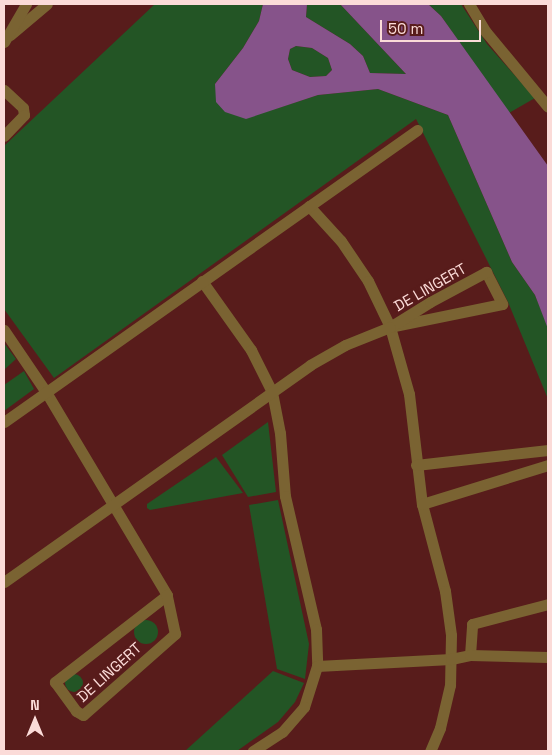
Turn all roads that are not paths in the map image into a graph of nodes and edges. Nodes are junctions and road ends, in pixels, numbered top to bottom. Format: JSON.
{"nodes":[{"id":1,"x":26,"y":4,"type":"edge"},
{"id":2,"x":47,"y":4,"type":"edge"},
{"id":3,"x":469,"y":4,"type":"edge"},
{"id":4,"x":7,"y":39,"type":"edge"},
{"id":5,"x":4,"y":90,"type":"edge"},
{"id":6,"x":548,"y":107,"type":"edge"},
{"id":7,"x":417,"y":130,"type":"dead end"},
{"id":8,"x":4,"y":136,"type":"edge"},
{"id":9,"x":309,"y":206,"type":"junction"},
{"id":10,"x":202,"y":281,"type":"junction"},
{"id":11,"x":390,"y":328,"type":"junction"},
{"id":12,"x":4,"y":330,"type":"edge"},
{"id":13,"x":46,"y":392,"type":"junction"},
{"id":14,"x":272,"y":392,"type":"junction"},
{"id":15,"x":4,"y":422,"type":"edge"},
{"id":16,"x":548,"y":450,"type":"edge"},
{"id":17,"x":416,"y":465,"type":"junction"},
{"id":18,"x":548,"y":465,"type":"edge"},
{"id":19,"x":114,"y":504,"type":"junction"},
{"id":20,"x":422,"y":504,"type":"junction"},
{"id":21,"x":4,"y":582,"type":"edge"},
{"id":22,"x":167,"y":595,"type":"junction"},
{"id":23,"x":548,"y":604,"type":"edge"},
{"id":24,"x":470,"y":654,"type":"junction"},
{"id":25,"x":548,"y":657,"type":"edge"},
{"id":26,"x":451,"y":659,"type":"junction"},
{"id":27,"x":318,"y":666,"type":"junction"},
{"id":28,"x":253,"y":751,"type":"edge"},
{"id":29,"x":430,"y":751,"type":"edge"}],
"edges":[{"from":1,"to":4,"type":"street"},
{"from":2,"to":4,"type":"street"},
{"from":3,"to":6,"type":"street"},
{"from":5,"to":8,"type":"street"},
{"from":7,"to":9,"type":"street"},
{"from":9,"to":10,"type":"street"},
{"from":9,"to":11,"type":"street","name":"DE LINGERT"},
{"from":10,"to":13,"type":"street"},
{"from":10,"to":14,"type":"street"},
{"from":11,"to":11,"type":"street","name":"DE LINGERT"},
{"from":11,"to":14,"type":"street","name":"DE LINGERT"},
{"from":11,"to":17,"type":"street","name":"DE LINGERT"},
{"from":12,"to":13,"type":"street","name":"DE LINGERT"},
{"from":13,"to":15,"type":"street"},
{"from":13,"to":19,"type":"street","name":"DE LINGERT"},
{"from":14,"to":19,"type":"street","name":"DE LINGERT"},
{"from":14,"to":27,"type":"street"},
{"from":16,"to":17,"type":"street"},
{"from":17,"to":20,"type":"street","name":"DE LINGERT"},
{"from":18,"to":20,"type":"street"},
{"from":19,"to":21,"type":"street","name":"DE LINGERT"},
{"from":19,"to":22,"type":"street","name":"DE LINGERT"},
{"from":20,"to":26,"type":"street","name":"DE LINGERT"},
{"from":22,"to":22,"type":"street","name":"DE LINGERT"},
{"from":23,"to":24,"type":"street"},
{"from":24,"to":25,"type":"street"},
{"from":24,"to":26,"type":"street"},
{"from":26,"to":27,"type":"street"},
{"from":26,"to":29,"type":"street","name":"DE LINGERT"},
{"from":27,"to":28,"type":"street"}]}
